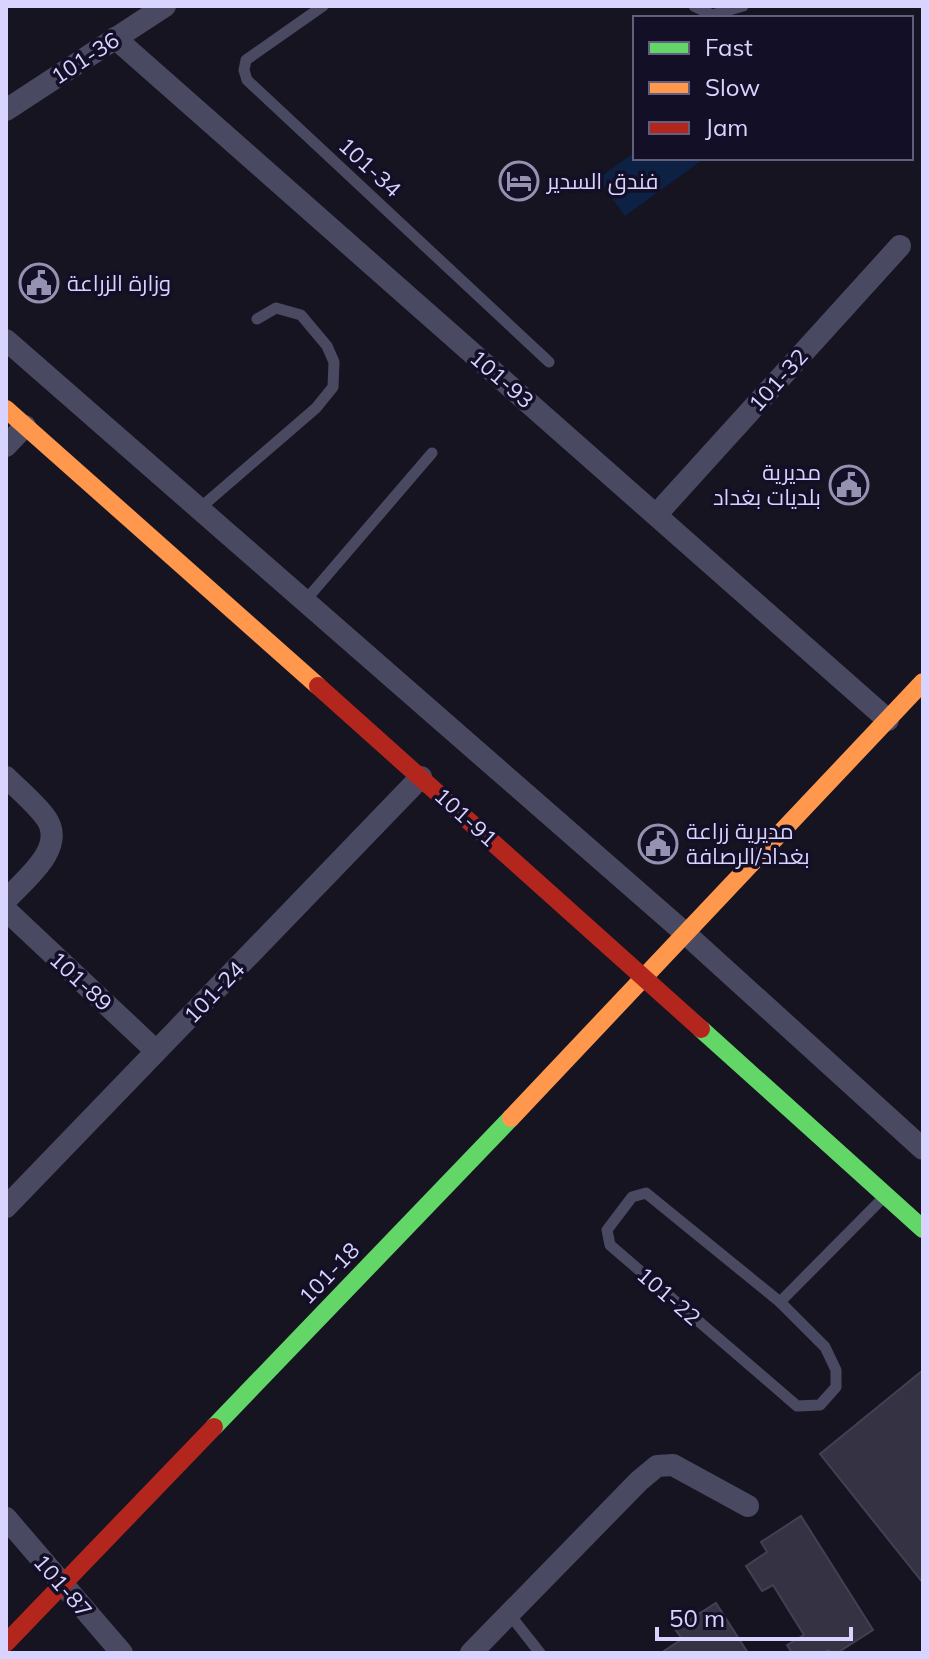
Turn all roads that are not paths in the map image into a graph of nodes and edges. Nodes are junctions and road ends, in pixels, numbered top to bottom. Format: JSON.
{"nodes":[{"id":1,"x":165,"y":6,"type":"edge"},
{"id":2,"x":323,"y":6,"type":"edge"},
{"id":3,"x":694,"y":6,"type":"edge"},
{"id":4,"x":743,"y":6,"type":"edge"},
{"id":5,"x":115,"y":38,"type":"junction"},
{"id":6,"x":6,"y":110,"type":"edge"},
{"id":7,"x":900,"y":246,"type":"dead end"},
{"id":8,"x":257,"y":319,"type":"dead end"},
{"id":9,"x":6,"y":340,"type":"edge"},
{"id":10,"x":549,"y":362,"type":"dead end"},
{"id":11,"x":6,"y":409,"type":"edge"},
{"id":12,"x":25,"y":426,"type":"junction"},
{"id":13,"x":6,"y":446,"type":"edge"},
{"id":14,"x":432,"y":453,"type":"dead end"},
{"id":15,"x":199,"y":509,"type":"junction"},
{"id":16,"x":656,"y":515,"type":"junction"},
{"id":17,"x":305,"y":601,"type":"junction"},
{"id":18,"x":923,"y":682,"type":"edge"},
{"id":19,"x":888,"y":720,"type":"junction"},
{"id":20,"x":6,"y":777,"type":"edge"},
{"id":21,"x":421,"y":777,"type":"junction"},
{"id":22,"x":6,"y":900,"type":"edge"},
{"id":23,"x":6,"y":910,"type":"edge"},
{"id":24,"x":686,"y":934,"type":"junction"},
{"id":25,"x":645,"y":978,"type":"junction"},
{"id":26,"x":156,"y":1051,"type":"junction"},
{"id":27,"x":923,"y":1149,"type":"edge"},
{"id":28,"x":885,"y":1197,"type":"junction"},
{"id":29,"x":6,"y":1207,"type":"edge"},
{"id":30,"x":923,"y":1229,"type":"edge"},
{"id":31,"x":780,"y":1302,"type":"junction"},
{"id":32,"x":748,"y":1506,"type":"dead end"},
{"id":33,"x":6,"y":1518,"type":"edge"},
{"id":34,"x":63,"y":1586,"type":"junction"},
{"id":35,"x":510,"y":1615,"type":"junction"},
{"id":36,"x":6,"y":1643,"type":"edge"},
{"id":37,"x":122,"y":1653,"type":"edge"},
{"id":38,"x":471,"y":1653,"type":"edge"},
{"id":39,"x":540,"y":1653,"type":"edge"}],
"edges":[{"from":1,"to":5,"type":"street","name":"101-36"},
{"from":2,"to":10,"type":"lane","name":"101-34"},
{"from":3,"to":4,"type":"lane"},
{"from":5,"to":6,"type":"street","name":"101-36"},
{"from":5,"to":16,"type":"street","name":"101-93"},
{"from":7,"to":16,"type":"street","name":"101-32"},
{"from":8,"to":15,"type":"lane"},
{"from":9,"to":15,"type":"street"},
{"from":11,"to":12,"type":"street","name":"101-91"},
{"from":12,"to":13,"type":"street"},
{"from":12,"to":21,"type":"street","name":"101-91"},
{"from":14,"to":17,"type":"lane"},
{"from":15,"to":17,"type":"street"},
{"from":16,"to":19,"type":"street","name":"101-93"},
{"from":17,"to":24,"type":"street"},
{"from":18,"to":19,"type":"street","name":"101-18"},
{"from":19,"to":24,"type":"street","name":"101-18"},
{"from":20,"to":22,"type":"street"},
{"from":21,"to":25,"type":"street","name":"101-91"},
{"from":21,"to":26,"type":"street","name":"101-24"},
{"from":23,"to":26,"type":"street","name":"101-89"},
{"from":24,"to":25,"type":"street","name":"101-18"},
{"from":24,"to":27,"type":"street"},
{"from":25,"to":28,"type":"street","name":"101-91"},
{"from":25,"to":34,"type":"street","name":"101-18"},
{"from":26,"to":29,"type":"street","name":"101-24"},
{"from":28,"to":30,"type":"street","name":"101-91"},
{"from":28,"to":31,"type":"lane"},
{"from":31,"to":31,"type":"lane","name":"101-22"},
{"from":32,"to":35,"type":"street"},
{"from":33,"to":34,"type":"street","name":"101-87"},
{"from":34,"to":36,"type":"street","name":"101-18"},
{"from":34,"to":37,"type":"street","name":"101-87"},
{"from":35,"to":38,"type":"street"},
{"from":35,"to":39,"type":"lane"}]}
